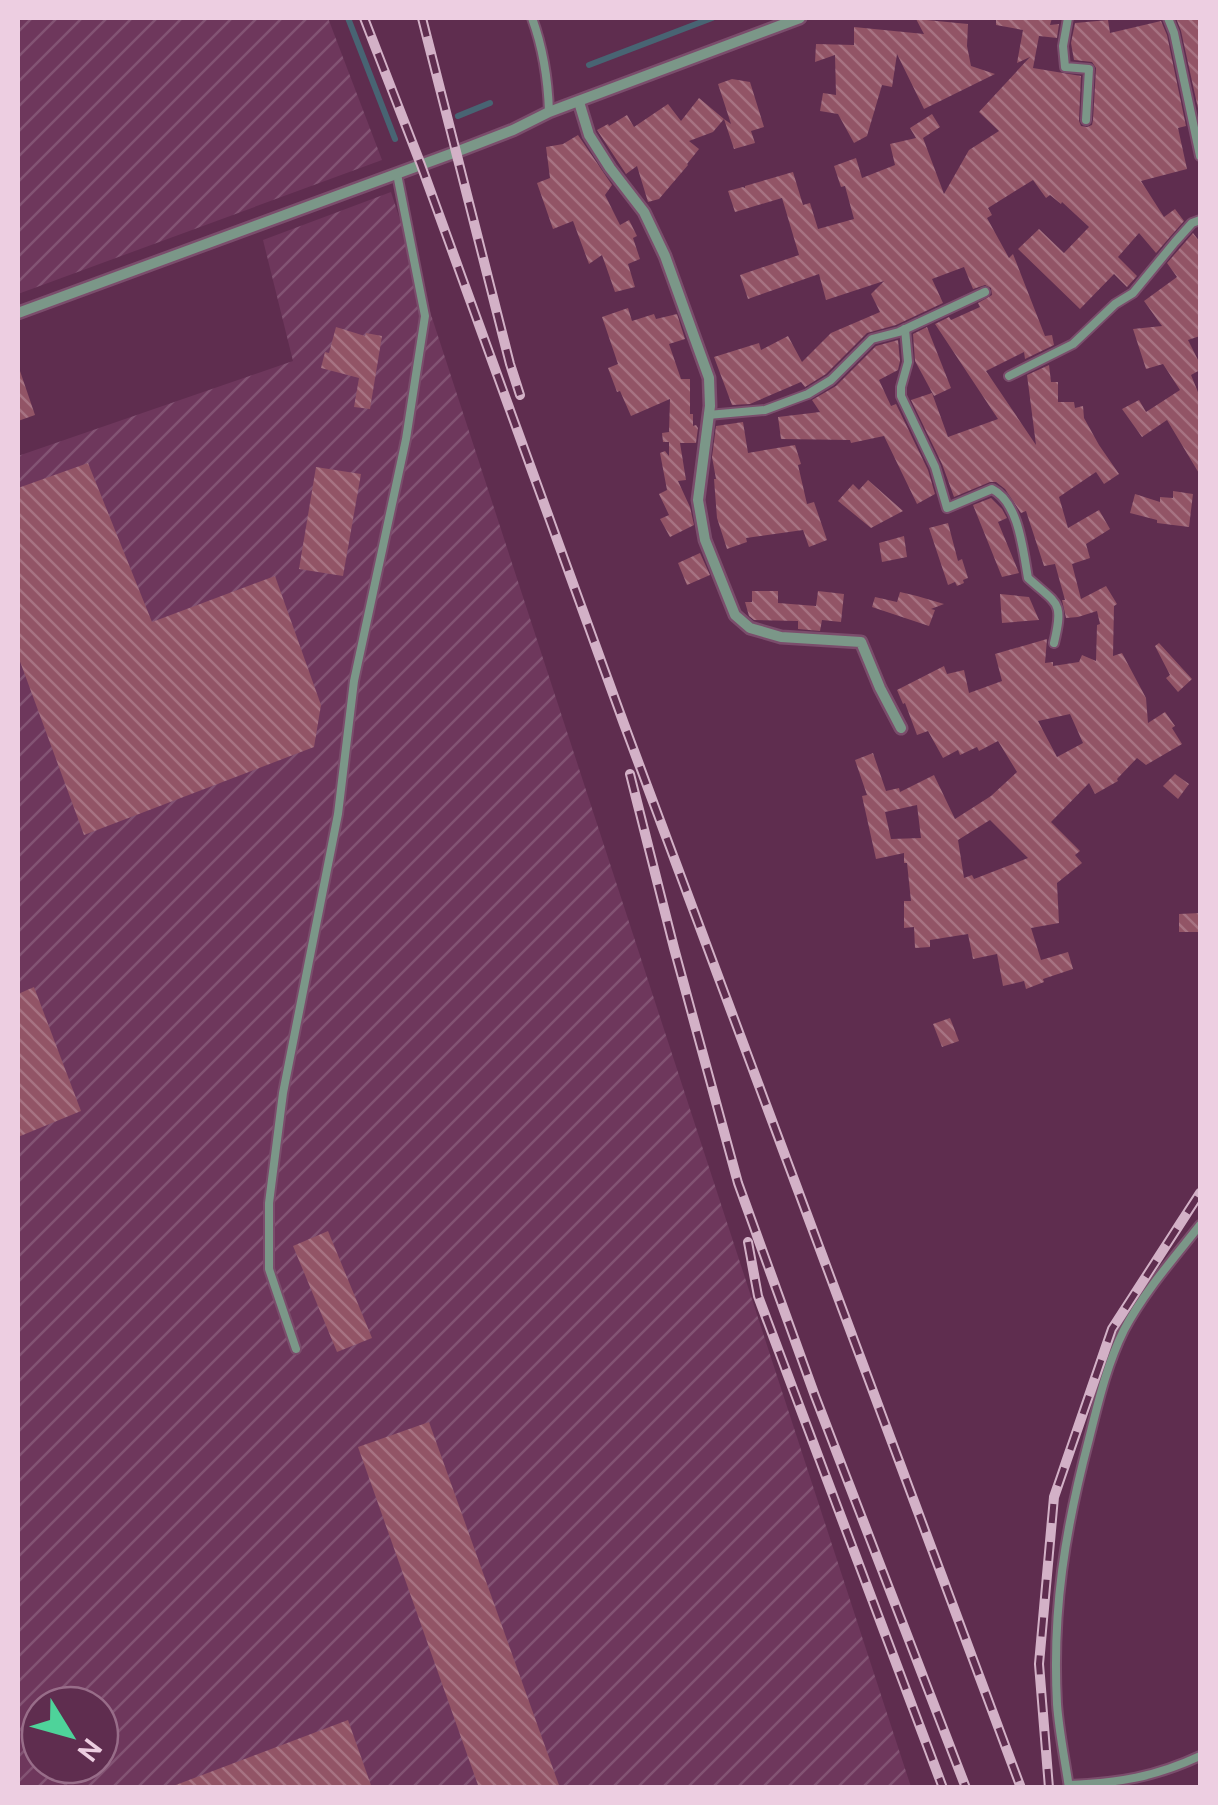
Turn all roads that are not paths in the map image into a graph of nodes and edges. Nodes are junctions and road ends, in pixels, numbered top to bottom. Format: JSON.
{"nodes":[{"id":1,"x":532,"y":18,"type":"edge"},
{"id":2,"x":800,"y":18,"type":"edge"},
{"id":3,"x":1068,"y":18,"type":"edge"},
{"id":4,"x":1168,"y":18,"type":"edge"},
{"id":5,"x":579,"y":102,"type":"junction"},
{"id":6,"x":548,"y":112,"type":"junction"},
{"id":7,"x":1086,"y":120,"type":"dead end"},
{"id":8,"x":1200,"y":156,"type":"edge"},
{"id":9,"x":396,"y":174,"type":"junction"},
{"id":10,"x":1200,"y":220,"type":"edge"},
{"id":11,"x":985,"y":292,"type":"dead end"},
{"id":12,"x":18,"y":313,"type":"edge"},
{"id":13,"x":905,"y":329,"type":"junction"},
{"id":14,"x":1010,"y":376,"type":"dead end"},
{"id":15,"x":708,"y":415,"type":"junction"},
{"id":16,"x":1054,"y":643,"type":"dead end"},
{"id":17,"x":901,"y":728,"type":"dead end"},
{"id":18,"x":1200,"y":1225,"type":"edge"},
{"id":19,"x":296,"y":1349,"type":"dead end"},
{"id":20,"x":1200,"y":1756,"type":"edge"},
{"id":21,"x":1069,"y":1786,"type":"edge"}],
"edges":[{"from":1,"to":6,"type":"lane"},
{"from":2,"to":5,"type":"street"},
{"from":3,"to":7,"type":"lane"},
{"from":4,"to":8,"type":"lane"},
{"from":5,"to":6,"type":"street"},
{"from":5,"to":15,"type":"street"},
{"from":6,"to":9,"type":"street"},
{"from":9,"to":12,"type":"street"},
{"from":9,"to":19,"type":"lane"},
{"from":10,"to":14,"type":"lane"},
{"from":11,"to":13,"type":"lane"},
{"from":13,"to":15,"type":"lane"},
{"from":13,"to":16,"type":"lane"},
{"from":15,"to":17,"type":"street"},
{"from":18,"to":21,"type":"lane"},
{"from":20,"to":21,"type":"lane"}]}
